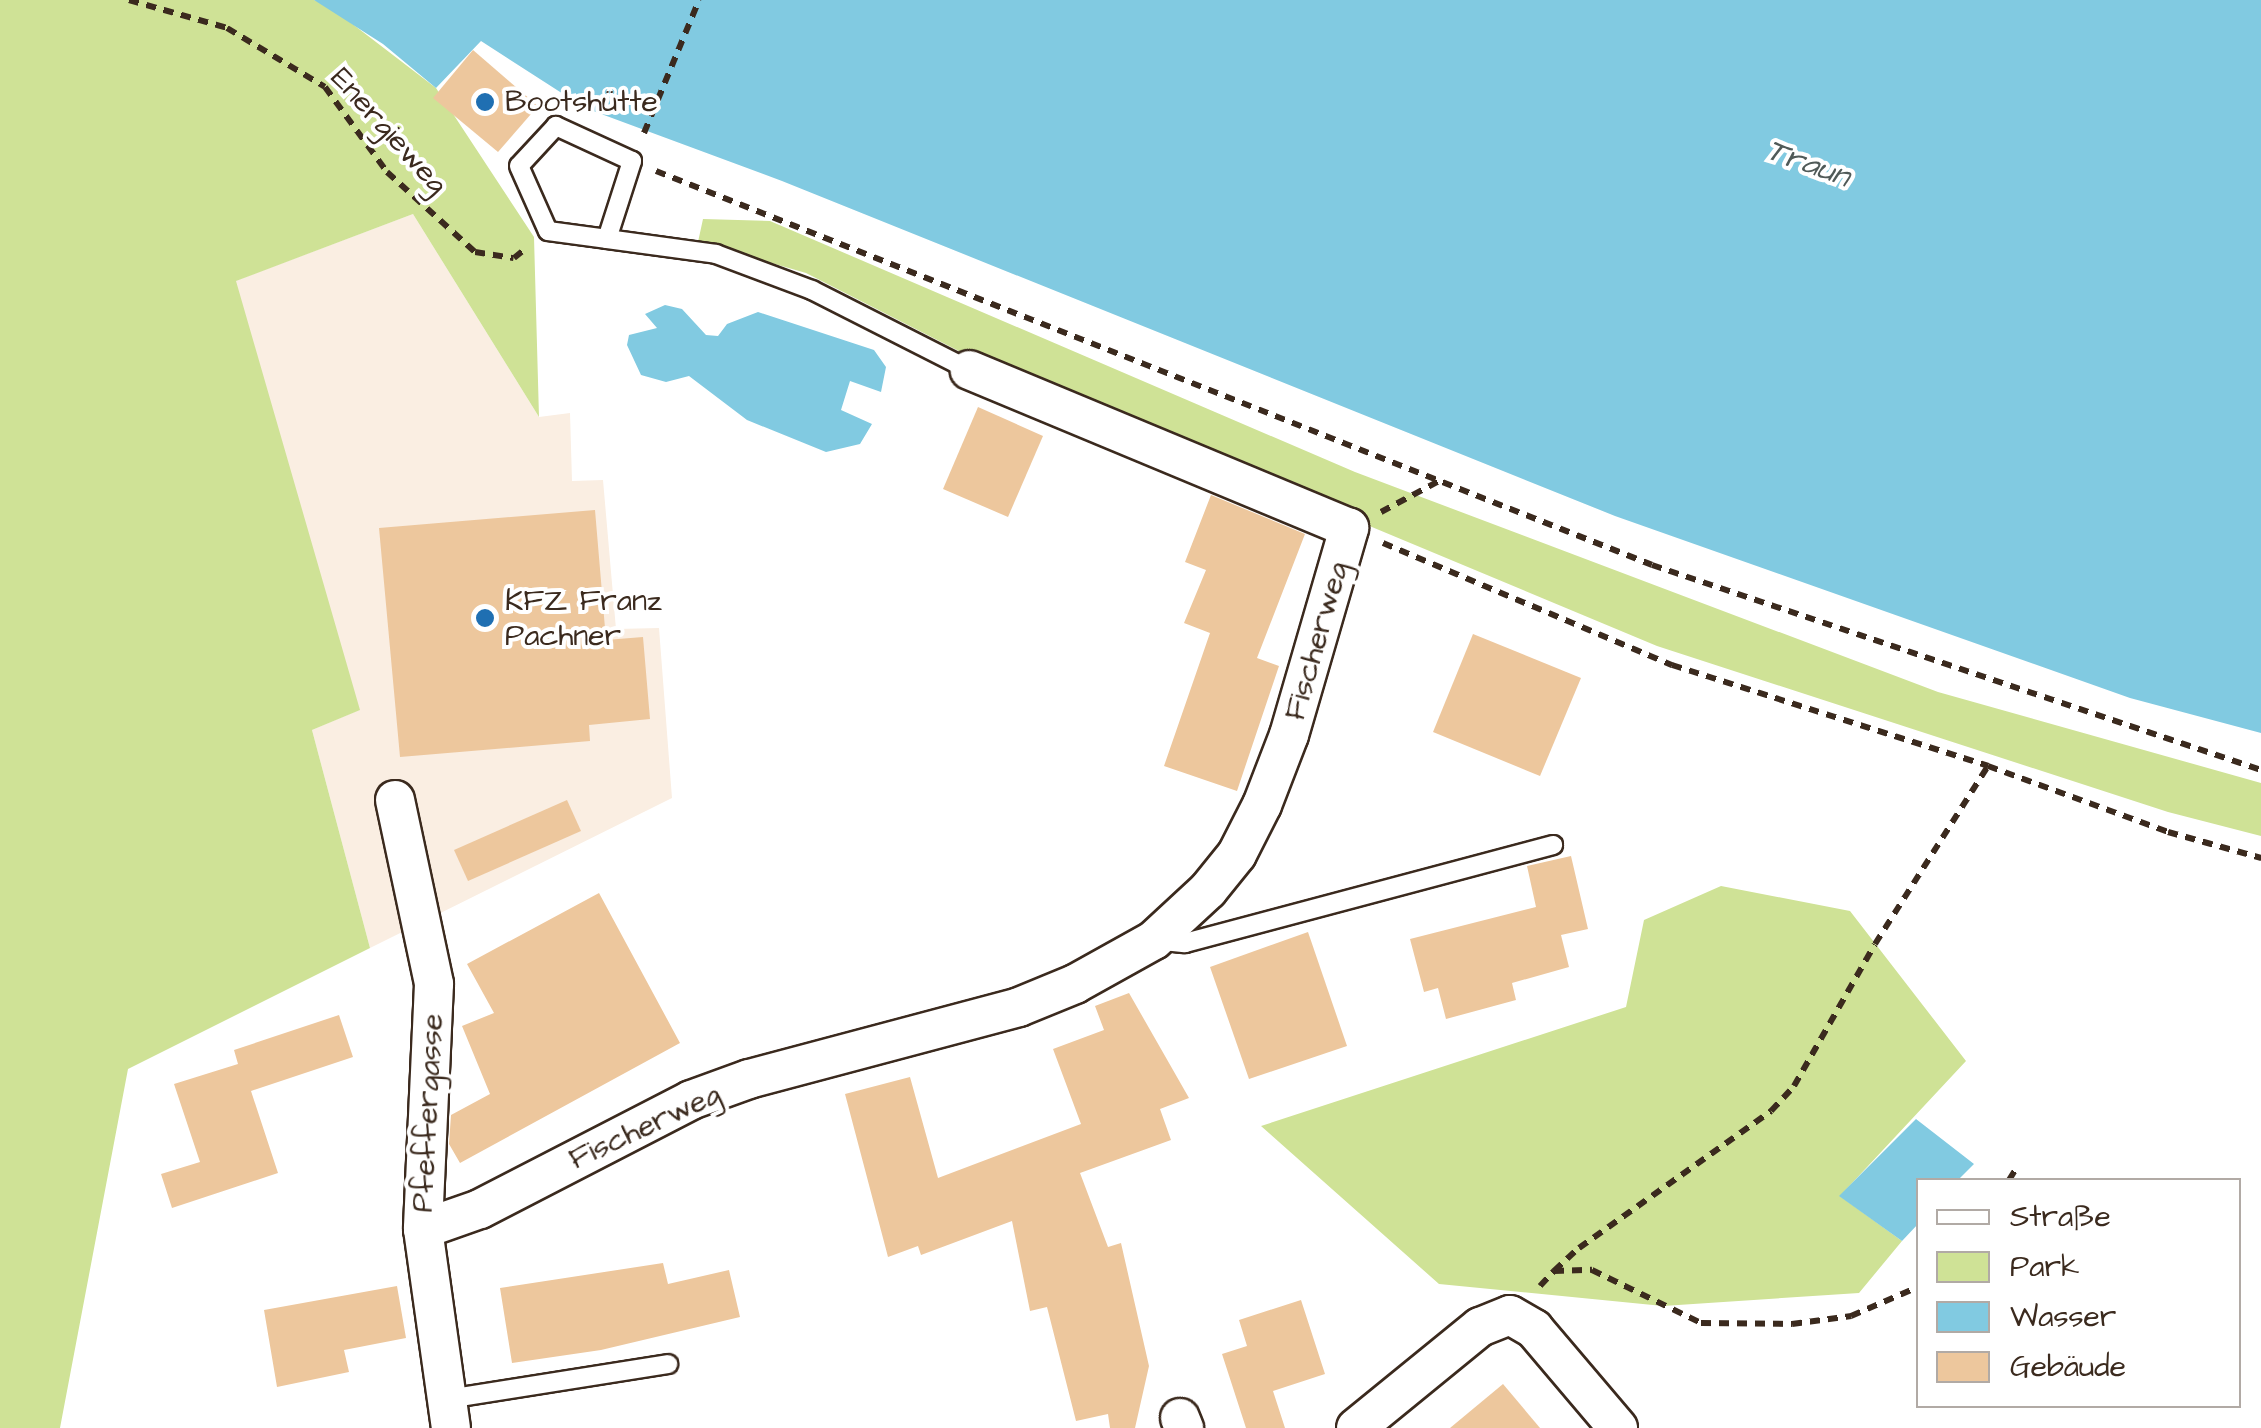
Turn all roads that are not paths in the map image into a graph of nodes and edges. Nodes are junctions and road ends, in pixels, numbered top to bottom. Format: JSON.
{"nodes":[{"id":1,"x":607,"y":239,"type":"junction"},
{"id":2,"x":970,"y":370,"type":"joint"},
{"id":3,"x":395,"y":800,"type":"dead end"},
{"id":4,"x":1553,"y":845,"type":"dead end"},
{"id":5,"x":1154,"y":940,"type":"junction"},
{"id":6,"x":423,"y":1228,"type":"junction"},
{"id":7,"x":668,"y":1364,"type":"dead end"},
{"id":8,"x":449,"y":1413,"type":"edge"},
{"id":9,"x":1356,"y":1428,"type":"edge"},
{"id":10,"x":1618,"y":1428,"type":"edge"}],
"edges":[{"from":1,"to":1,"type":"lane"},
{"from":1,"to":2,"type":"lane"},
{"from":2,"to":5,"type":"street","name":"Fischerweg"},
{"from":3,"to":6,"type":"street","name":"Pfeffergasse"},
{"from":4,"to":5,"type":"lane","name":"Fischerweg"},
{"from":5,"to":6,"type":"street","name":"Fischerweg"},
{"from":6,"to":8,"type":"street","name":"Pfeffergasse"},
{"from":7,"to":8,"type":"lane"},
{"from":9,"to":10,"type":"street"}]}
